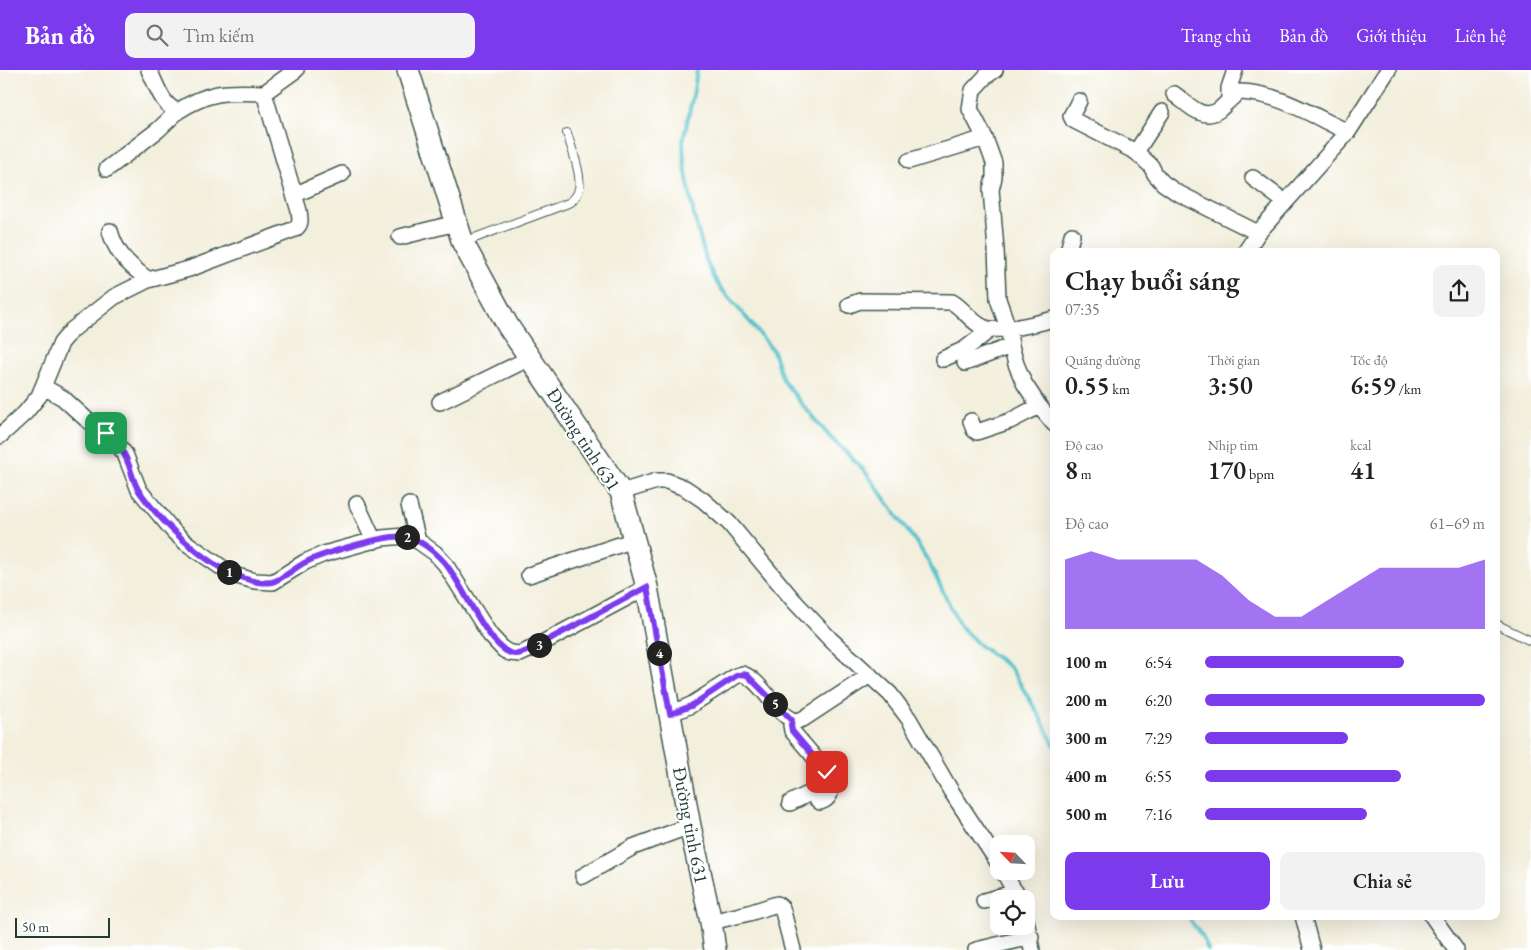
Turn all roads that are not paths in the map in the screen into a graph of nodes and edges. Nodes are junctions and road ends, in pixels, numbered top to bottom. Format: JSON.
{"nodes":[{"id":1,"x":149,"y":70,"type":"edge"},
{"id":2,"x":296,"y":70,"type":"edge"},
{"id":3,"x":408,"y":70,"type":"edge"},
{"id":4,"x":995,"y":70,"type":"edge"},
{"id":5,"x":1235,"y":70,"type":"edge"},
{"id":6,"x":1388,"y":70,"type":"edge"},
{"id":7,"x":264,"y":94,"type":"junction"},
{"id":8,"x":1174,"y":94,"type":"dead end"},
{"id":9,"x":1229,"y":100,"type":"junction"},
{"id":10,"x":1079,"y":101,"type":"dead end"},
{"id":11,"x":178,"y":111,"type":"junction"},
{"id":12,"x":1162,"y":112,"type":"dead end"},
{"id":13,"x":1348,"y":132,"type":"junction"},
{"id":14,"x":567,"y":134,"type":"dead end"},
{"id":15,"x":985,"y":138,"type":"junction"},
{"id":16,"x":1136,"y":152,"type":"junction"},
{"id":17,"x":909,"y":161,"type":"dead end"},
{"id":18,"x":107,"y":169,"type":"dead end"},
{"id":19,"x":342,"y":174,"type":"dead end"},
{"id":20,"x":1253,"y":178,"type":"dead end"},
{"id":21,"x":294,"y":195,"type":"junction"},
{"id":22,"x":1285,"y":202,"type":"junction"},
{"id":23,"x":456,"y":223,"type":"junction"},
{"id":24,"x":110,"y":231,"type":"dead end"},
{"id":25,"x":1258,"y":233,"type":"junction"},
{"id":26,"x":1072,"y":235,"type":"dead end"},
{"id":27,"x":400,"y":237,"type":"dead end"},
{"id":28,"x":463,"y":243,"type":"junction"},
{"id":29,"x":1069,"y":248,"type":"edge"},
{"id":30,"x":1248,"y":248,"type":"edge"},
{"id":31,"x":148,"y":280,"type":"junction"},
{"id":32,"x":849,"y":305,"type":"dead end"},
{"id":33,"x":1050,"y":320,"type":"edge"},
{"id":34,"x":1008,"y":328,"type":"junction"},
{"id":35,"x":991,"y":329,"type":"junction"},
{"id":36,"x":1011,"y":346,"type":"junction"},
{"id":37,"x":530,"y":358,"type":"junction"},
{"id":38,"x":943,"y":358,"type":"dead end"},
{"id":39,"x":965,"y":363,"type":"dead end"},
{"id":40,"x":44,"y":387,"type":"junction"},
{"id":41,"x":440,"y":402,"type":"dead end"},
{"id":42,"x":1039,"y":406,"type":"junction"},
{"id":43,"x":1050,"y":419,"type":"edge"},
{"id":44,"x":971,"y":421,"type":"dead end"},
{"id":45,"x":0,"y":436,"type":"edge"},
{"id":46,"x":620,"y":492,"type":"junction"},
{"id":47,"x":357,"y":504,"type":"dead end"},
{"id":48,"x":409,"y":505,"type":"dead end"},
{"id":49,"x":374,"y":540,"type":"junction"},
{"id":50,"x":634,"y":540,"type":"junction"},
{"id":51,"x":418,"y":541,"type":"junction"},
{"id":52,"x":529,"y":575,"type":"dead end"},
{"id":53,"x":647,"y":587,"type":"junction"},
{"id":54,"x":1500,"y":626,"type":"edge"},
{"id":55,"x":1531,"y":641,"type":"edge"},
{"id":56,"x":870,"y":675,"type":"junction"},
{"id":57,"x":670,"y":714,"type":"junction"},
{"id":58,"x":792,"y":720,"type":"junction"},
{"id":59,"x":790,"y":804,"type":"dead end"},
{"id":60,"x":690,"y":826,"type":"junction"},
{"id":61,"x":990,"y":850,"type":"edge"},
{"id":62,"x":582,"y":876,"type":"dead end"},
{"id":63,"x":990,"y":900,"type":"edge"},
{"id":64,"x":984,"y":901,"type":"dead end"},
{"id":65,"x":1304,"y":920,"type":"edge"},
{"id":66,"x":1435,"y":920,"type":"edge"},
{"id":67,"x":711,"y":922,"type":"junction"},
{"id":68,"x":1031,"y":944,"type":"edge"},
{"id":69,"x":715,"y":950,"type":"edge"},
{"id":70,"x":793,"y":950,"type":"edge"},
{"id":71,"x":976,"y":950,"type":"edge"},
{"id":72,"x":1312,"y":950,"type":"edge"},
{"id":73,"x":1456,"y":950,"type":"edge"}],
"edges":[{"from":1,"to":11,"type":"street"},
{"from":2,"to":7,"type":"street"},
{"from":3,"to":23,"type":"main road","name":"Đường tỉnh 631"},
{"from":4,"to":15,"type":"street"},
{"from":5,"to":9,"type":"street"},
{"from":6,"to":13,"type":"street"},
{"from":7,"to":11,"type":"street"},
{"from":7,"to":21,"type":"street"},
{"from":8,"to":9,"type":"street"},
{"from":9,"to":13,"type":"street"},
{"from":10,"to":16,"type":"street"},
{"from":11,"to":18,"type":"street"},
{"from":12,"to":16,"type":"street"},
{"from":13,"to":22,"type":"street"},
{"from":14,"to":28,"type":"lane"},
{"from":15,"to":17,"type":"street"},
{"from":15,"to":34,"type":"street"},
{"from":16,"to":25,"type":"street"},
{"from":19,"to":21,"type":"street"},
{"from":20,"to":22,"type":"street"},
{"from":21,"to":31,"type":"street"},
{"from":22,"to":25,"type":"street"},
{"from":23,"to":27,"type":"street"},
{"from":23,"to":28,"type":"main road","name":"Đường tỉnh 631"},
{"from":24,"to":31,"type":"street"},
{"from":25,"to":30,"type":"street"},
{"from":26,"to":29,"type":"street"},
{"from":28,"to":37,"type":"main road","name":"Đường tỉnh 631"},
{"from":31,"to":40,"type":"street"},
{"from":32,"to":35,"type":"street"},
{"from":33,"to":34,"type":"street"},
{"from":34,"to":35,"type":"street"},
{"from":34,"to":36,"type":"street"},
{"from":35,"to":38,"type":"street"},
{"from":36,"to":39,"type":"street"},
{"from":36,"to":42,"type":"street"},
{"from":37,"to":41,"type":"street"},
{"from":37,"to":46,"type":"main road","name":"Đường tỉnh 631"},
{"from":40,"to":45,"type":"street"},
{"from":40,"to":49,"type":"street"},
{"from":42,"to":43,"type":"street"},
{"from":42,"to":44,"type":"street"},
{"from":46,"to":50,"type":"main road","name":"Đường tỉnh 631"},
{"from":46,"to":56,"type":"street"},
{"from":47,"to":49,"type":"street"},
{"from":48,"to":51,"type":"street"},
{"from":49,"to":51,"type":"street"},
{"from":50,"to":52,"type":"street"},
{"from":50,"to":53,"type":"main road","name":"Đường tỉnh 631"},
{"from":51,"to":53,"type":"street"},
{"from":53,"to":57,"type":"main road","name":"Đường tỉnh 631"},
{"from":54,"to":55,"type":"lane"},
{"from":56,"to":58,"type":"street"},
{"from":56,"to":61,"type":"street"},
{"from":57,"to":58,"type":"street"},
{"from":57,"to":60,"type":"main road","name":"Đường tỉnh 631"},
{"from":58,"to":59,"type":"street"},
{"from":60,"to":62,"type":"street"},
{"from":60,"to":67,"type":"main road","name":"Đường tỉnh 631"},
{"from":63,"to":64,"type":"street"},
{"from":65,"to":72,"type":"street"},
{"from":66,"to":73,"type":"street"},
{"from":67,"to":69,"type":"main road","name":"Đường tỉnh 631"},
{"from":67,"to":70,"type":"street"},
{"from":68,"to":71,"type":"street"}]}
